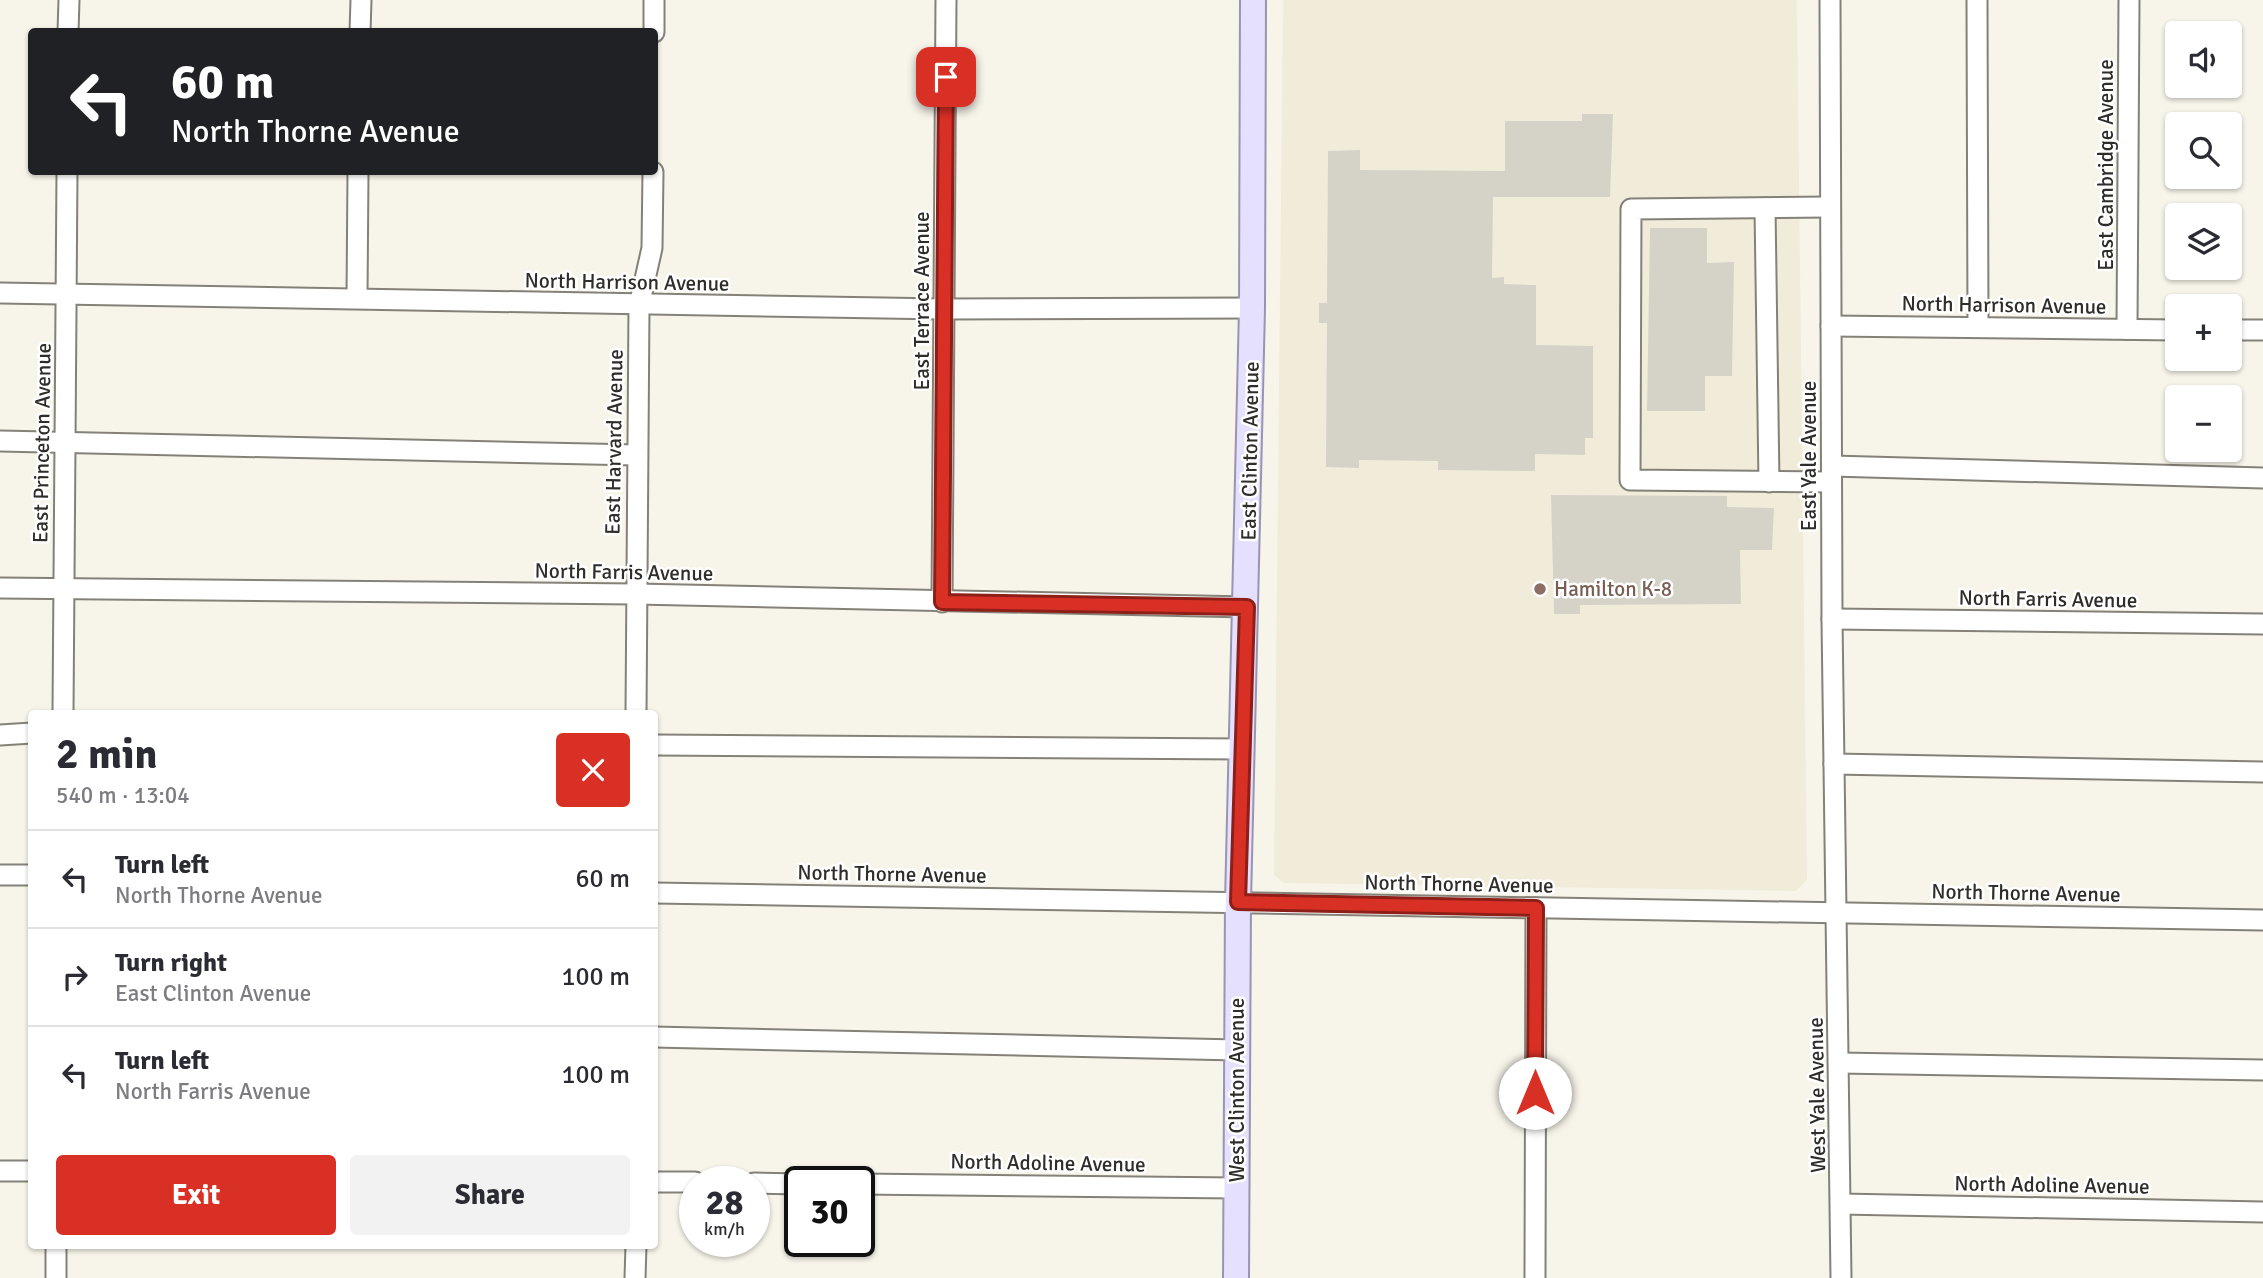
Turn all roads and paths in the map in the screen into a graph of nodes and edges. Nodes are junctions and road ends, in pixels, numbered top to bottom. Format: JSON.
{"nodes":[{"id":1,"x":69,"y":0,"type":"edge"},
{"id":2,"x":361,"y":0,"type":"edge"},
{"id":3,"x":654,"y":0,"type":"edge"},
{"id":4,"x":946,"y":0,"type":"edge"},
{"id":5,"x":1253,"y":0,"type":"edge"},
{"id":6,"x":1830,"y":0,"type":"edge"},
{"id":7,"x":1977,"y":0,"type":"edge"},
{"id":8,"x":2129,"y":0,"type":"edge"},
{"id":9,"x":68,"y":28,"type":"edge"},
{"id":10,"x":360,"y":28,"type":"edge"},
{"id":11,"x":654,"y":28,"type":"edge"},
{"id":12,"x":67,"y":175,"type":"edge"},
{"id":13,"x":358,"y":175,"type":"edge"},
{"id":14,"x":653,"y":175,"type":"edge"},
{"id":15,"x":1829,"y":207,"type":"junction"},
{"id":16,"x":1765,"y":208,"type":"junction"},
{"id":17,"x":0,"y":293,"type":"edge"},
{"id":18,"x":66,"y":293,"type":"junction"},
{"id":19,"x":357,"y":298,"type":"junction"},
{"id":20,"x":639,"y":306,"type":"junction"},
{"id":21,"x":1252,"y":308,"type":"junction"},
{"id":22,"x":944,"y":309,"type":"junction"},
{"id":23,"x":1831,"y":326,"type":"junction"},
{"id":24,"x":1978,"y":326,"type":"junction"},
{"id":25,"x":2127,"y":330,"type":"junction"},
{"id":26,"x":2165,"y":330,"type":"edge"},
{"id":27,"x":2242,"y":330,"type":"edge"},
{"id":28,"x":2263,"y":330,"type":"edge"},
{"id":29,"x":0,"y":441,"type":"edge"},
{"id":30,"x":65,"y":442,"type":"junction"},
{"id":31,"x":637,"y":455,"type":"junction"},
{"id":32,"x":1832,"y":474,"type":"junction"},
{"id":33,"x":2263,"y":478,"type":"edge"},
{"id":34,"x":1769,"y":482,"type":"junction"},
{"id":35,"x":0,"y":588,"type":"edge"},
{"id":36,"x":63,"y":590,"type":"junction"},
{"id":37,"x":636,"y":594,"type":"junction"},
{"id":38,"x":942,"y":602,"type":"junction"},
{"id":39,"x":1247,"y":607,"type":"junction"},
{"id":40,"x":1832,"y":619,"type":"junction"},
{"id":41,"x":2263,"y":624,"type":"edge"},
{"id":42,"x":63,"y":710,"type":"edge"},
{"id":43,"x":636,"y":710,"type":"edge"},
{"id":44,"x":28,"y":733,"type":"edge"},
{"id":45,"x":0,"y":736,"type":"edge"},
{"id":46,"x":658,"y":745,"type":"edge"},
{"id":47,"x":1242,"y":749,"type":"junction"},
{"id":48,"x":1834,"y":764,"type":"junction"},
{"id":49,"x":2263,"y":772,"type":"edge"},
{"id":50,"x":0,"y":875,"type":"edge"},
{"id":51,"x":28,"y":876,"type":"edge"},
{"id":52,"x":658,"y":893,"type":"edge"},
{"id":53,"x":1238,"y":902,"type":"junction"},
{"id":54,"x":1536,"y":908,"type":"junction"},
{"id":55,"x":1838,"y":912,"type":"junction"},
{"id":56,"x":2263,"y":920,"type":"edge"},
{"id":57,"x":658,"y":1037,"type":"edge"},
{"id":58,"x":1237,"y":1050,"type":"junction"},
{"id":59,"x":1839,"y":1063,"type":"junction"},
{"id":60,"x":2263,"y":1070,"type":"edge"},
{"id":61,"x":0,"y":1171,"type":"edge"},
{"id":62,"x":28,"y":1171,"type":"edge"},
{"id":63,"x":658,"y":1182,"type":"edge"},
{"id":64,"x":679,"y":1182,"type":"edge"},
{"id":65,"x":875,"y":1184,"type":"edge"},
{"id":66,"x":1237,"y":1188,"type":"junction"},
{"id":67,"x":1841,"y":1204,"type":"junction"},
{"id":68,"x":2263,"y":1212,"type":"edge"},
{"id":69,"x":57,"y":1249,"type":"edge"},
{"id":70,"x":636,"y":1249,"type":"edge"},
{"id":71,"x":56,"y":1278,"type":"edge"},
{"id":72,"x":635,"y":1278,"type":"edge"},
{"id":73,"x":1236,"y":1278,"type":"edge"},
{"id":74,"x":1535,"y":1278,"type":"edge"},
{"id":75,"x":1841,"y":1278,"type":"edge"}],
"edges":[{"from":1,"to":9,"type":"street"},
{"from":2,"to":10,"type":"street"},
{"from":3,"to":11,"type":"street"},
{"from":4,"to":22,"type":"street","name":"East Terrace Avenue"},
{"from":5,"to":21,"type":"main road","name":"East Clinton Avenue"},
{"from":6,"to":15,"type":"street","name":"East Yale Avenue"},
{"from":7,"to":24,"type":"street"},
{"from":8,"to":25,"type":"street","name":"East Cambridge Avenue"},
{"from":12,"to":18,"type":"street","name":"East Princeton Avenue"},
{"from":13,"to":19,"type":"street"},
{"from":14,"to":20,"type":"street","name":"East Harvard Avenue"},
{"from":15,"to":16,"type":"street"},
{"from":15,"to":23,"type":"street","name":"East Yale Avenue"},
{"from":16,"to":34,"type":"street"},
{"from":16,"to":34,"type":"street"},
{"from":17,"to":18,"type":"street","name":"North Harrison Avenue"},
{"from":18,"to":19,"type":"street","name":"North Harrison Avenue"},
{"from":18,"to":30,"type":"street","name":"East Princeton Avenue"},
{"from":19,"to":20,"type":"street","name":"North Harrison Avenue"},
{"from":20,"to":22,"type":"street","name":"North Harrison Avenue"},
{"from":20,"to":31,"type":"street","name":"East Harvard Avenue"},
{"from":21,"to":22,"type":"street","name":"North Harrison Avenue"},
{"from":21,"to":39,"type":"main road","name":"East Clinton Avenue"},
{"from":22,"to":38,"type":"street","name":"East Terrace Avenue"},
{"from":23,"to":24,"type":"street","name":"North Harrison Avenue"},
{"from":23,"to":32,"type":"street","name":"East Yale Avenue"},
{"from":24,"to":25,"type":"street","name":"North Harrison Avenue"},
{"from":25,"to":26,"type":"street","name":"North Harrison Avenue"},
{"from":27,"to":28,"type":"street"},
{"from":29,"to":30,"type":"street"},
{"from":30,"to":31,"type":"street"},
{"from":30,"to":36,"type":"street","name":"East Princeton Avenue"},
{"from":31,"to":37,"type":"street","name":"East Harvard Avenue"},
{"from":32,"to":33,"type":"street"},
{"from":32,"to":34,"type":"street"},
{"from":32,"to":40,"type":"street","name":"East Yale Avenue"},
{"from":35,"to":36,"type":"street","name":"North Farris Avenue"},
{"from":36,"to":37,"type":"street","name":"North Farris Avenue"},
{"from":36,"to":42,"type":"street","name":"East Princeton Avenue"},
{"from":37,"to":38,"type":"street","name":"North Farris Avenue"},
{"from":37,"to":43,"type":"street","name":"East Harvard Avenue"},
{"from":38,"to":39,"type":"street","name":"North Farris Avenue"},
{"from":39,"to":47,"type":"main road","name":"East Clinton Avenue"},
{"from":40,"to":41,"type":"street","name":"North Farris Avenue"},
{"from":40,"to":48,"type":"street","name":"East Yale Avenue"},
{"from":44,"to":45,"type":"street"},
{"from":46,"to":47,"type":"street"},
{"from":47,"to":53,"type":"main road","name":"East Clinton Avenue"},
{"from":48,"to":49,"type":"street"},
{"from":48,"to":55,"type":"street","name":"East Yale Avenue"},
{"from":50,"to":51,"type":"street"},
{"from":52,"to":53,"type":"street","name":"North Thorne Avenue"},
{"from":53,"to":54,"type":"street","name":"North Thorne Avenue"},
{"from":53,"to":58,"type":"main road","name":"West Clinton Avenue"},
{"from":54,"to":55,"type":"street","name":"North Thorne Avenue"},
{"from":54,"to":74,"type":"street"},
{"from":55,"to":56,"type":"street","name":"North Thorne Avenue"},
{"from":55,"to":59,"type":"street","name":"West Yale Avenue"},
{"from":57,"to":58,"type":"street"},
{"from":58,"to":66,"type":"main road","name":"West Clinton Avenue"},
{"from":59,"to":60,"type":"street"},
{"from":59,"to":67,"type":"street","name":"West Yale Avenue"},
{"from":61,"to":62,"type":"street"},
{"from":63,"to":64,"type":"street"},
{"from":65,"to":66,"type":"street","name":"North Adoline Avenue"},
{"from":66,"to":73,"type":"main road","name":"West Clinton Avenue"},
{"from":67,"to":68,"type":"street","name":"North Adoline Avenue"},
{"from":67,"to":75,"type":"street","name":"West Yale Avenue"},
{"from":69,"to":71,"type":"street"},
{"from":70,"to":72,"type":"street"}]}
